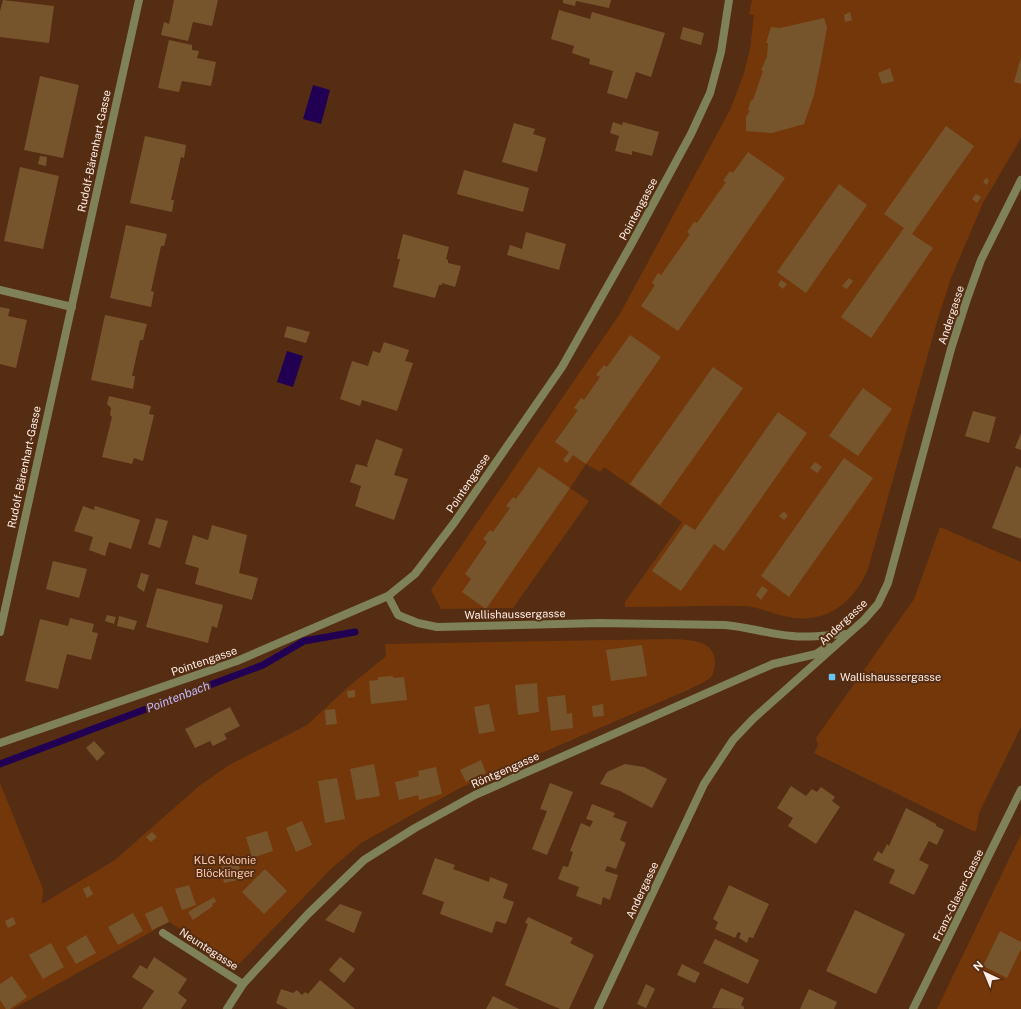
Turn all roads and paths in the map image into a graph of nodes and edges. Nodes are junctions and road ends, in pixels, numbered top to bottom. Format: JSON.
{"nodes":[{"id":1,"x":139,"y":0,"type":"edge"},
{"id":2,"x":729,"y":0,"type":"edge"},
{"id":3,"x":1021,"y":180,"type":"edge"},
{"id":4,"x":0,"y":290,"type":"edge"},
{"id":5,"x":72,"y":307,"type":"junction"},
{"id":6,"x":388,"y":596,"type":"junction"},
{"id":7,"x":0,"y":632,"type":"edge"},
{"id":8,"x":847,"y":634,"type":"junction"},
{"id":9,"x":0,"y":743,"type":"edge"},
{"id":10,"x":1021,"y":790,"type":"edge"},
{"id":11,"x":163,"y":933,"type":"dead end"},
{"id":12,"x":243,"y":984,"type":"junction"},
{"id":13,"x":227,"y":1009,"type":"edge"},
{"id":14,"x":598,"y":1009,"type":"edge"},
{"id":15,"x":913,"y":1009,"type":"edge"}],
"edges":[{"from":1,"to":5,"type":"street","name":"Rudolf-Bärenhart-Gasse"},
{"from":2,"to":6,"type":"street","name":"Pointengasse"},
{"from":3,"to":8,"type":"street","name":"Andergasse"},
{"from":4,"to":5,"type":"street"},
{"from":5,"to":7,"type":"street","name":"Rudolf-Bärenhart-Gasse"},
{"from":6,"to":8,"type":"street","name":"Wallishaussergasse"},
{"from":6,"to":9,"type":"street","name":"Pointengasse"},
{"from":8,"to":12,"type":"street","name":"Röntgengasse"},
{"from":8,"to":14,"type":"street","name":"Andergasse"},
{"from":10,"to":15,"type":"street","name":"Franz-Glaser-Gasse"},
{"from":11,"to":12,"type":"street","name":"Neuntegasse"},
{"from":12,"to":13,"type":"street","name":"Röntgengasse"}]}
